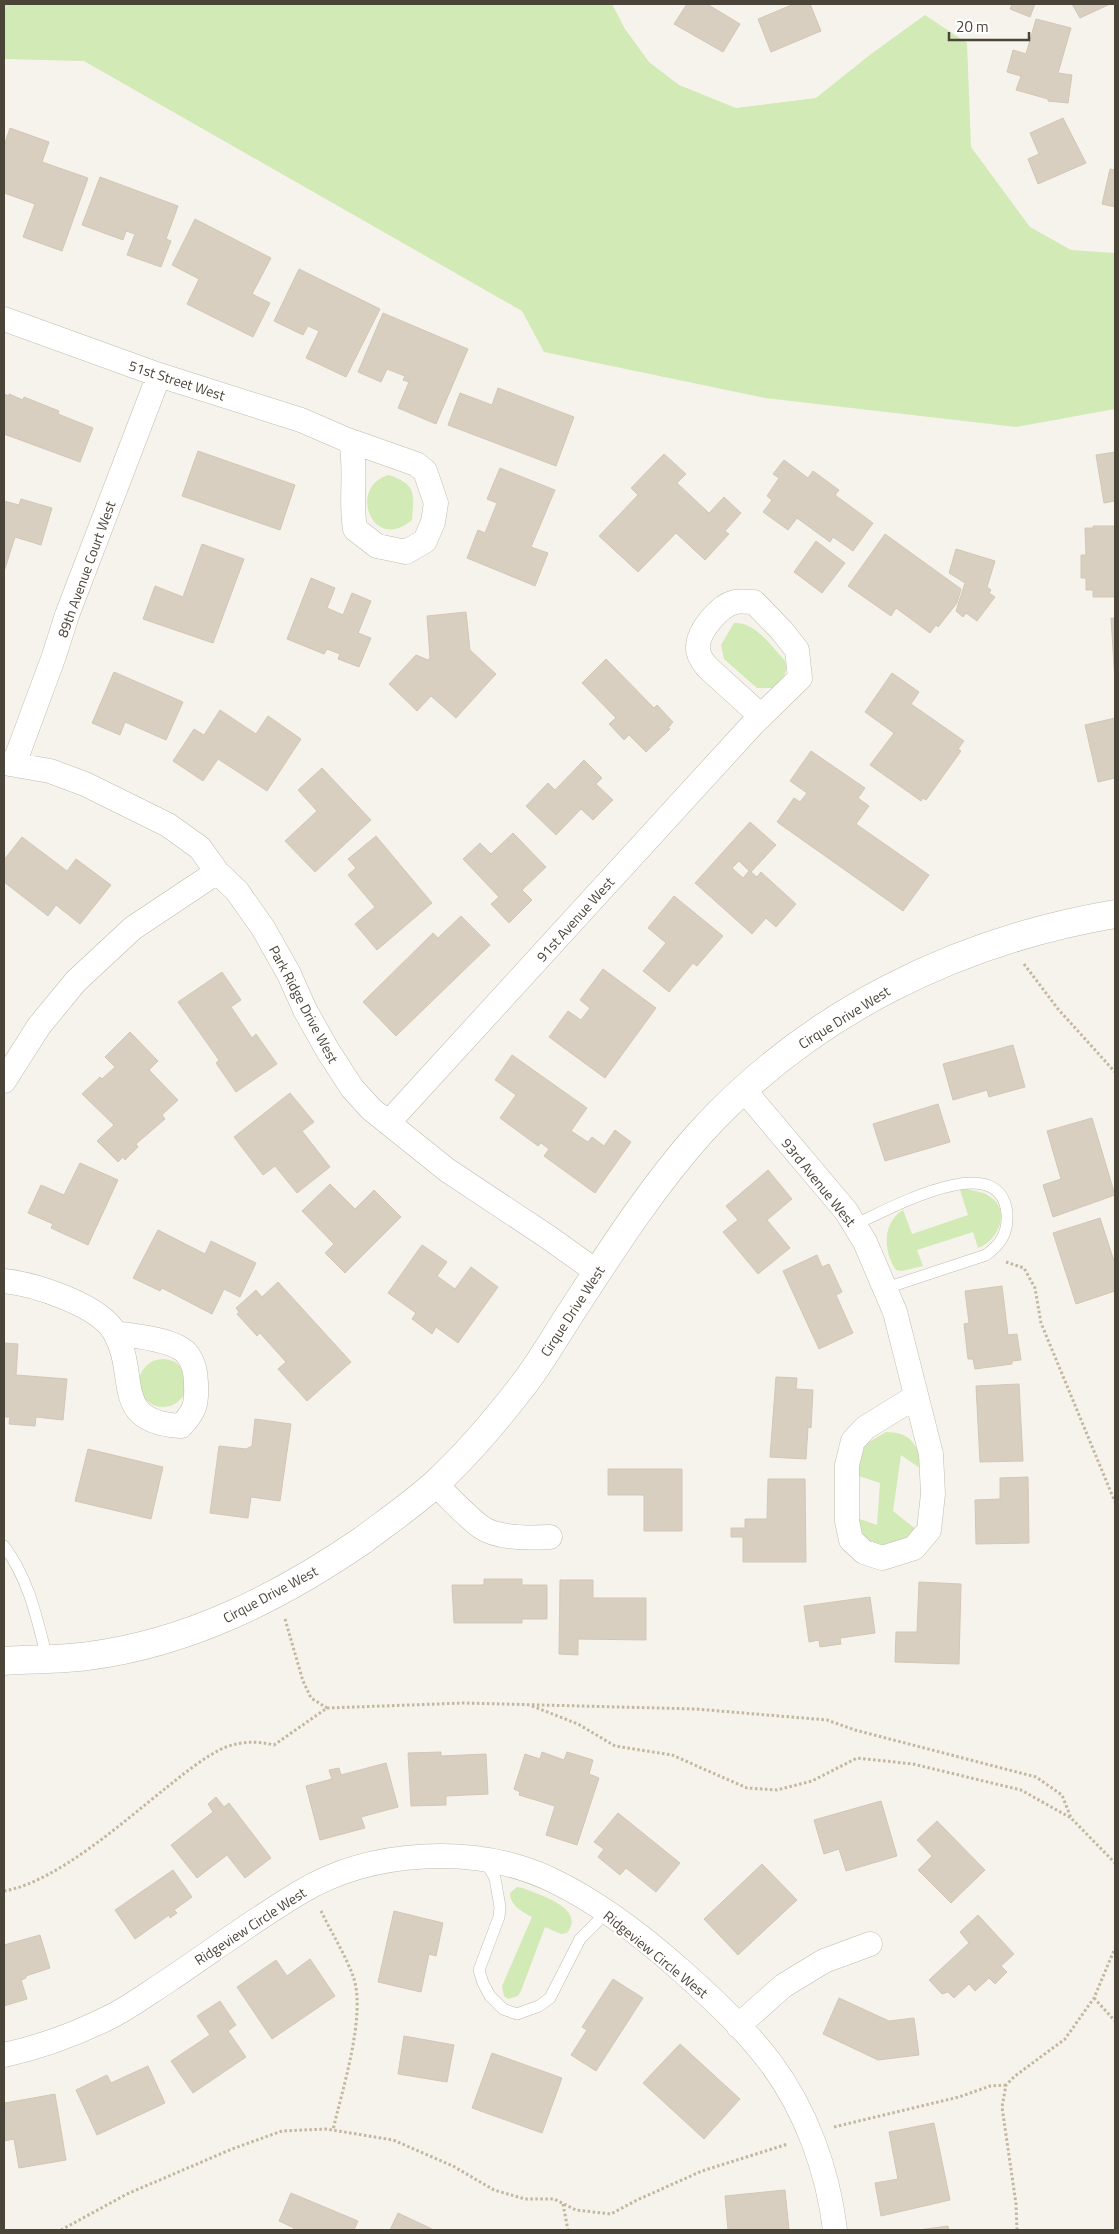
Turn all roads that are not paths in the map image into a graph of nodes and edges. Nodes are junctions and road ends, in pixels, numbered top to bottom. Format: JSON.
{"nodes":[{"id":1,"x":4,"y":319,"type":"edge"},
{"id":2,"x":159,"y":375,"type":"junction"},
{"id":3,"x":351,"y":441,"type":"junction"},
{"id":4,"x":761,"y":716,"type":"junction"},
{"id":5,"x":9,"y":763,"type":"edge"},
{"id":6,"x":217,"y":872,"type":"junction"},
{"id":7,"x":1115,"y":914,"type":"edge"},
{"id":8,"x":4,"y":1080,"type":"edge"},
{"id":9,"x":744,"y":1090,"type":"junction"},
{"id":10,"x":388,"y":1123,"type":"junction"},
{"id":11,"x":854,"y":1225,"type":"junction"},
{"id":12,"x":597,"y":1272,"type":"junction"},
{"id":13,"x":4,"y":1281,"type":"edge"},
{"id":14,"x":886,"y":1288,"type":"junction"},
{"id":15,"x":115,"y":1333,"type":"dead end"},
{"id":16,"x":915,"y":1396,"type":"junction"},
{"id":17,"x":435,"y":1484,"type":"junction"},
{"id":18,"x":550,"y":1537,"type":"dead end"},
{"id":19,"x":4,"y":1546,"type":"edge"},
{"id":20,"x":47,"y":1658,"type":"junction"},
{"id":21,"x":4,"y":1661,"type":"edge"},
{"id":22,"x":484,"y":1860,"type":"junction"},
{"id":23,"x":606,"y":1913,"type":"junction"},
{"id":24,"x":870,"y":1944,"type":"dead end"},
{"id":25,"x":738,"y":2026,"type":"junction"},
{"id":26,"x":4,"y":2055,"type":"edge"},
{"id":27,"x":835,"y":2230,"type":"edge"}],
"edges":[{"from":1,"to":2,"type":"street","name":"51st Street West"},
{"from":2,"to":3,"type":"street","name":"51st Street West"},
{"from":2,"to":5,"type":"street","name":"89th Avenue Court West"},
{"from":3,"to":3,"type":"street","name":"51st Street West"},
{"from":4,"to":4,"type":"street","name":"91st Avenue West"},
{"from":4,"to":10,"type":"street","name":"91st Avenue West"},
{"from":5,"to":6,"type":"street","name":"Park Ridge Drive West"},
{"from":6,"to":8,"type":"street"},
{"from":6,"to":10,"type":"street","name":"Park Ridge Drive West"},
{"from":7,"to":9,"type":"street","name":"Cirque Drive West"},
{"from":9,"to":11,"type":"street","name":"93rd Avenue West"},
{"from":9,"to":12,"type":"street","name":"Cirque Drive West"},
{"from":10,"to":12,"type":"street","name":"Park Ridge Drive West"},
{"from":11,"to":14,"type":"street","name":"93rd Avenue West"},
{"from":11,"to":14,"type":"lane"},
{"from":12,"to":17,"type":"street","name":"Cirque Drive West"},
{"from":13,"to":15,"type":"street"},
{"from":14,"to":16,"type":"street","name":"93rd Avenue West"},
{"from":16,"to":16,"type":"street","name":"93rd Avenue West"},
{"from":17,"to":18,"type":"street"},
{"from":17,"to":20,"type":"street","name":"Cirque Drive West"},
{"from":19,"to":20,"type":"lane"},
{"from":20,"to":21,"type":"street","name":"Cirque Drive West"},
{"from":22,"to":23,"type":"street","name":"Ridgeview Circle West"},
{"from":22,"to":23,"type":"lane"},
{"from":22,"to":26,"type":"street","name":"Ridgeview Circle West"},
{"from":23,"to":25,"type":"street","name":"Ridgeview Circle West"},
{"from":24,"to":25,"type":"street"},
{"from":25,"to":27,"type":"street","name":"Ridgeview Circle West"}]}
